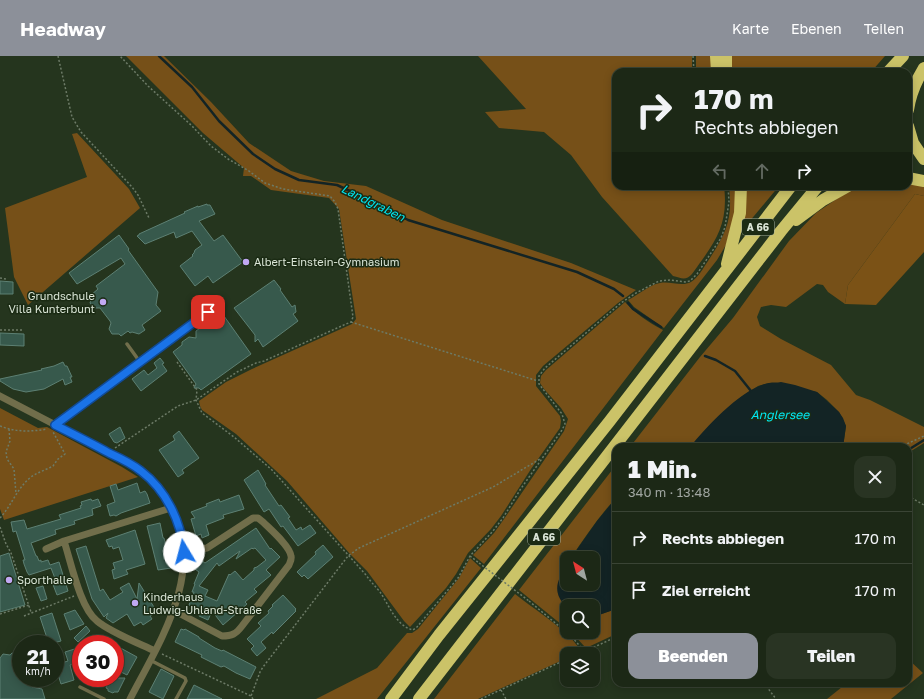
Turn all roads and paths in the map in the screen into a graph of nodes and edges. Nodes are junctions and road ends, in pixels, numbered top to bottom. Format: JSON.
{"nodes":[{"id":1,"x":58,"y":56,"type":"edge"},
{"id":2,"x":120,"y":56,"type":"edge"},
{"id":3,"x":693,"y":56,"type":"edge"},
{"id":4,"x":716,"y":56,"type":"edge"},
{"id":5,"x":726,"y":56,"type":"edge"},
{"id":6,"x":903,"y":56,"type":"edge"},
{"id":7,"x":924,"y":62,"type":"edge"},
{"id":8,"x":694,"y":68,"type":"edge"},
{"id":9,"x":717,"y":68,"type":"edge"},
{"id":10,"x":726,"y":68,"type":"edge"},
{"id":11,"x":892,"y":68,"type":"edge"},
{"id":12,"x":924,"y":68,"type":"edge"},
{"id":13,"x":912,"y":76,"type":"edge"},
{"id":14,"x":912,"y":93,"type":"edge"},
{"id":15,"x":912,"y":140,"type":"edge"},
{"id":16,"x":924,"y":159,"type":"edge"},
{"id":17,"x":912,"y":179,"type":"edge"},
{"id":18,"x":924,"y":181,"type":"edge"},
{"id":19,"x":728,"y":190,"type":"edge"},
{"id":20,"x":741,"y":190,"type":"edge"},
{"id":21,"x":788,"y":190,"type":"edge"},
{"id":22,"x":815,"y":190,"type":"edge"},
{"id":23,"x":841,"y":190,"type":"edge"},
{"id":24,"x":148,"y":218,"type":"dead end"},
{"id":25,"x":781,"y":231,"type":"junction"},
{"id":26,"x":726,"y":269,"type":"junction"},
{"id":27,"x":0,"y":278,"type":"edge"},
{"id":28,"x":6,"y":278,"type":"dead end"},
{"id":29,"x":219,"y":304,"type":"dead end"},
{"id":30,"x":351,"y":322,"type":"junction"},
{"id":31,"x":0,"y":330,"type":"edge"},
{"id":32,"x":22,"y":330,"type":"dead end"},
{"id":33,"x":127,"y":344,"type":"dead end"},
{"id":34,"x":140,"y":362,"type":"junction"},
{"id":35,"x":177,"y":362,"type":"dead end"},
{"id":36,"x":538,"y":381,"type":"junction"},
{"id":37,"x":0,"y":396,"type":"edge"},
{"id":38,"x":196,"y":400,"type":"junction"},
{"id":39,"x":55,"y":425,"type":"junction"},
{"id":40,"x":0,"y":426,"type":"edge"},
{"id":41,"x":9,"y":429,"type":"junction"},
{"id":42,"x":924,"y":436,"type":"edge"},
{"id":43,"x":617,"y":443,"type":"edge"},
{"id":44,"x":909,"y":443,"type":"edge"},
{"id":45,"x":612,"y":449,"type":"edge"},
{"id":46,"x":109,"y":452,"type":"junction"},
{"id":47,"x":542,"y":458,"type":"junction"},
{"id":48,"x":16,"y":496,"type":"junction"},
{"id":49,"x":912,"y":498,"type":"edge"},
{"id":50,"x":924,"y":505,"type":"edge"},
{"id":51,"x":171,"y":508,"type":"junction"},
{"id":52,"x":0,"y":518,"type":"edge"},
{"id":53,"x":0,"y":526,"type":"edge"},
{"id":54,"x":64,"y":541,"type":"junction"},
{"id":55,"x":46,"y":548,"type":"dead end"},
{"id":56,"x":184,"y":552,"type":"junction"},
{"id":57,"x":348,"y":556,"type":"junction"},
{"id":58,"x":470,"y":556,"type":"junction"},
{"id":59,"x":81,"y":594,"type":"junction"},
{"id":60,"x":29,"y":605,"type":"junction"},
{"id":61,"x":173,"y":610,"type":"junction"},
{"id":62,"x":31,"y":612,"type":"junction"},
{"id":63,"x":0,"y":614,"type":"edge"},
{"id":64,"x":24,"y":616,"type":"dead end"},
{"id":65,"x":612,"y":639,"type":"edge"},
{"id":66,"x":580,"y":647,"type":"edge"},
{"id":67,"x":595,"y":647,"type":"edge"},
{"id":68,"x":155,"y":651,"type":"junction"},
{"id":69,"x":150,"y":660,"type":"junction"},
{"id":70,"x":560,"y":663,"type":"edge"},
{"id":71,"x":80,"y":687,"type":"dead end"},
{"id":72,"x":767,"y":687,"type":"edge"},
{"id":73,"x":501,"y":690,"type":"junction"},
{"id":74,"x":251,"y":696,"type":"junction"},
{"id":75,"x":104,"y":699,"type":"edge"},
{"id":76,"x":130,"y":699,"type":"edge"},
{"id":77,"x":176,"y":699,"type":"edge"},
{"id":78,"x":252,"y":699,"type":"edge"},
{"id":79,"x":391,"y":699,"type":"edge"},
{"id":80,"x":419,"y":699,"type":"edge"},
{"id":81,"x":481,"y":699,"type":"edge"},
{"id":82,"x":506,"y":699,"type":"edge"},
{"id":83,"x":776,"y":699,"type":"edge"}],
"edges":[{"from":1,"to":24,"type":"path"},
{"from":2,"to":30,"type":"path"},
{"from":3,"to":8,"type":"path"},
{"from":4,"to":9,"type":"highway"},
{"from":5,"to":10,"type":"highway"},
{"from":6,"to":11,"type":"highway"},
{"from":7,"to":13,"type":"highway"},
{"from":12,"to":14,"type":"highway"},
{"from":15,"to":16,"type":"highway"},
{"from":17,"to":18,"type":"highway"},
{"from":19,"to":36,"type":"path"},
{"from":20,"to":26,"type":"highway"},
{"from":21,"to":26,"type":"highway","number":"A 66"},
{"from":22,"to":25,"type":"highway","number":"A 66"},
{"from":23,"to":25,"type":"highway"},
{"from":25,"to":43,"type":"highway","number":"A 66"},
{"from":26,"to":79,"type":"highway","number":"A 66"},
{"from":27,"to":28,"type":"path"},
{"from":29,"to":34,"type":"lane"},
{"from":30,"to":36,"type":"path"},
{"from":30,"to":38,"type":"path"},
{"from":31,"to":32,"type":"path"},
{"from":33,"to":34,"type":"lane"},
{"from":34,"to":39,"type":"lane"},
{"from":35,"to":38,"type":"path"},
{"from":36,"to":47,"type":"path"},
{"from":37,"to":39,"type":"street"},
{"from":38,"to":46,"type":"path"},
{"from":38,"to":57,"type":"path"},
{"from":39,"to":46,"type":"street"},
{"from":40,"to":41,"type":"path"},
{"from":41,"to":48,"type":"path"},
{"from":41,"to":48,"type":"path"},
{"from":42,"to":44,"type":"path"},
{"from":45,"to":80,"type":"highway","number":"A 66"},
{"from":46,"to":51,"type":"street"},
{"from":47,"to":57,"type":"path"},
{"from":47,"to":58,"type":"path"},
{"from":48,"to":52,"type":"path"},
{"from":49,"to":50,"type":"path"},
{"from":51,"to":54,"type":"street"},
{"from":51,"to":56,"type":"street"},
{"from":53,"to":60,"type":"path"},
{"from":54,"to":55,"type":"street"},
{"from":54,"to":59,"type":"street"},
{"from":56,"to":61,"type":"street"},
{"from":56,"to":61,"type":"street"},
{"from":57,"to":58,"type":"path"},
{"from":57,"to":74,"type":"path"},
{"from":58,"to":66,"type":"path","bridge":true},
{"from":59,"to":62,"type":"path"},
{"from":59,"to":68,"type":"street"},
{"from":60,"to":62,"type":"path"},
{"from":60,"to":63,"type":"path"},
{"from":61,"to":68,"type":"street"},
{"from":62,"to":64,"type":"path"},
{"from":65,"to":67,"type":"path"},
{"from":68,"to":69,"type":"street"},
{"from":68,"to":74,"type":"path"},
{"from":69,"to":76,"type":"street"},
{"from":69,"to":77,"type":"lane"},
{"from":70,"to":73,"type":"path"},
{"from":71,"to":75,"type":"lane"},
{"from":72,"to":83,"type":"path"},
{"from":73,"to":81,"type":"path"},
{"from":73,"to":82,"type":"path"},
{"from":74,"to":78,"type":"path"}]}
